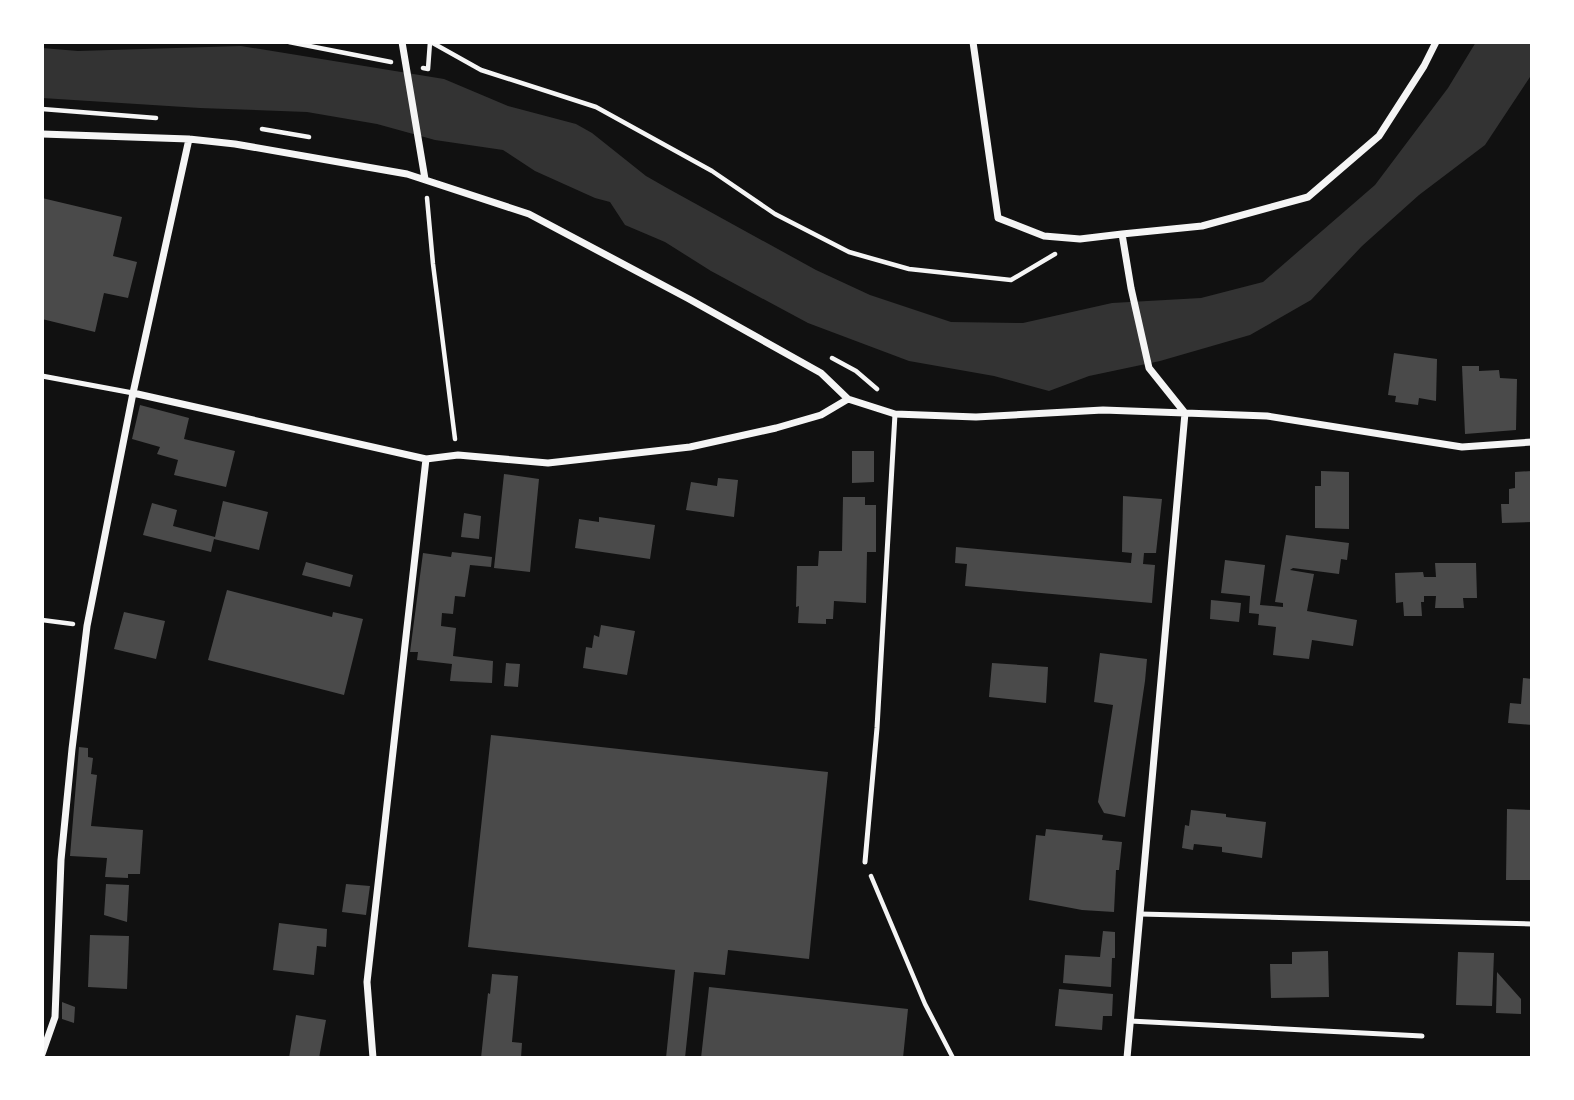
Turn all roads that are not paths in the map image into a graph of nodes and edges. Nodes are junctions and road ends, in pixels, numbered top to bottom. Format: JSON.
{"nodes":[{"id":1,"x":973,"y":42,"type":"edge"},
{"id":2,"x":1436,"y":42,"type":"edge"},
{"id":3,"x":403,"y":46,"type":"edge"},
{"id":4,"x":42,"y":134,"type":"edge"},
{"id":5,"x":190,"y":139,"type":"junction"},
{"id":6,"x":425,"y":179,"type":"junction"},
{"id":7,"x":1122,"y":234,"type":"junction"},
{"id":8,"x":42,"y":376,"type":"edge"},
{"id":9,"x":133,"y":393,"type":"junction"},
{"id":10,"x":848,"y":400,"type":"junction"},
{"id":11,"x":1185,"y":413,"type":"junction"},
{"id":12,"x":895,"y":414,"type":"junction"},
{"id":13,"x":1532,"y":442,"type":"edge"},
{"id":14,"x":426,"y":459,"type":"junction"},
{"id":15,"x":865,"y":862,"type":"road end"},
{"id":16,"x":1140,"y":914,"type":"junction"},
{"id":17,"x":1532,"y":924,"type":"edge"},
{"id":18,"x":1130,"y":1020,"type":"junction"},
{"id":19,"x":1422,"y":1036,"type":"dead end"},
{"id":20,"x":42,"y":1054,"type":"edge"},
{"id":21,"x":373,"y":1058,"type":"edge"},
{"id":22,"x":1127,"y":1058,"type":"edge"}],
"edges":[{"from":1,"to":7,"type":"street"},
{"from":2,"to":7,"type":"street"},
{"from":3,"to":6,"type":"street"},
{"from":4,"to":5,"type":"street"},
{"from":5,"to":6,"type":"street"},
{"from":5,"to":9,"type":"street"},
{"from":6,"to":10,"type":"street"},
{"from":7,"to":11,"type":"street"},
{"from":8,"to":9,"type":"lane"},
{"from":9,"to":14,"type":"street"},
{"from":9,"to":20,"type":"street"},
{"from":10,"to":12,"type":"street"},
{"from":10,"to":14,"type":"street"},
{"from":11,"to":12,"type":"street"},
{"from":11,"to":13,"type":"street"},
{"from":11,"to":16,"type":"street"},
{"from":12,"to":15,"type":"lane"},
{"from":14,"to":21,"type":"street"},
{"from":16,"to":17,"type":"lane"},
{"from":16,"to":18,"type":"street"},
{"from":18,"to":19,"type":"lane"},
{"from":18,"to":22,"type":"street"}]}
